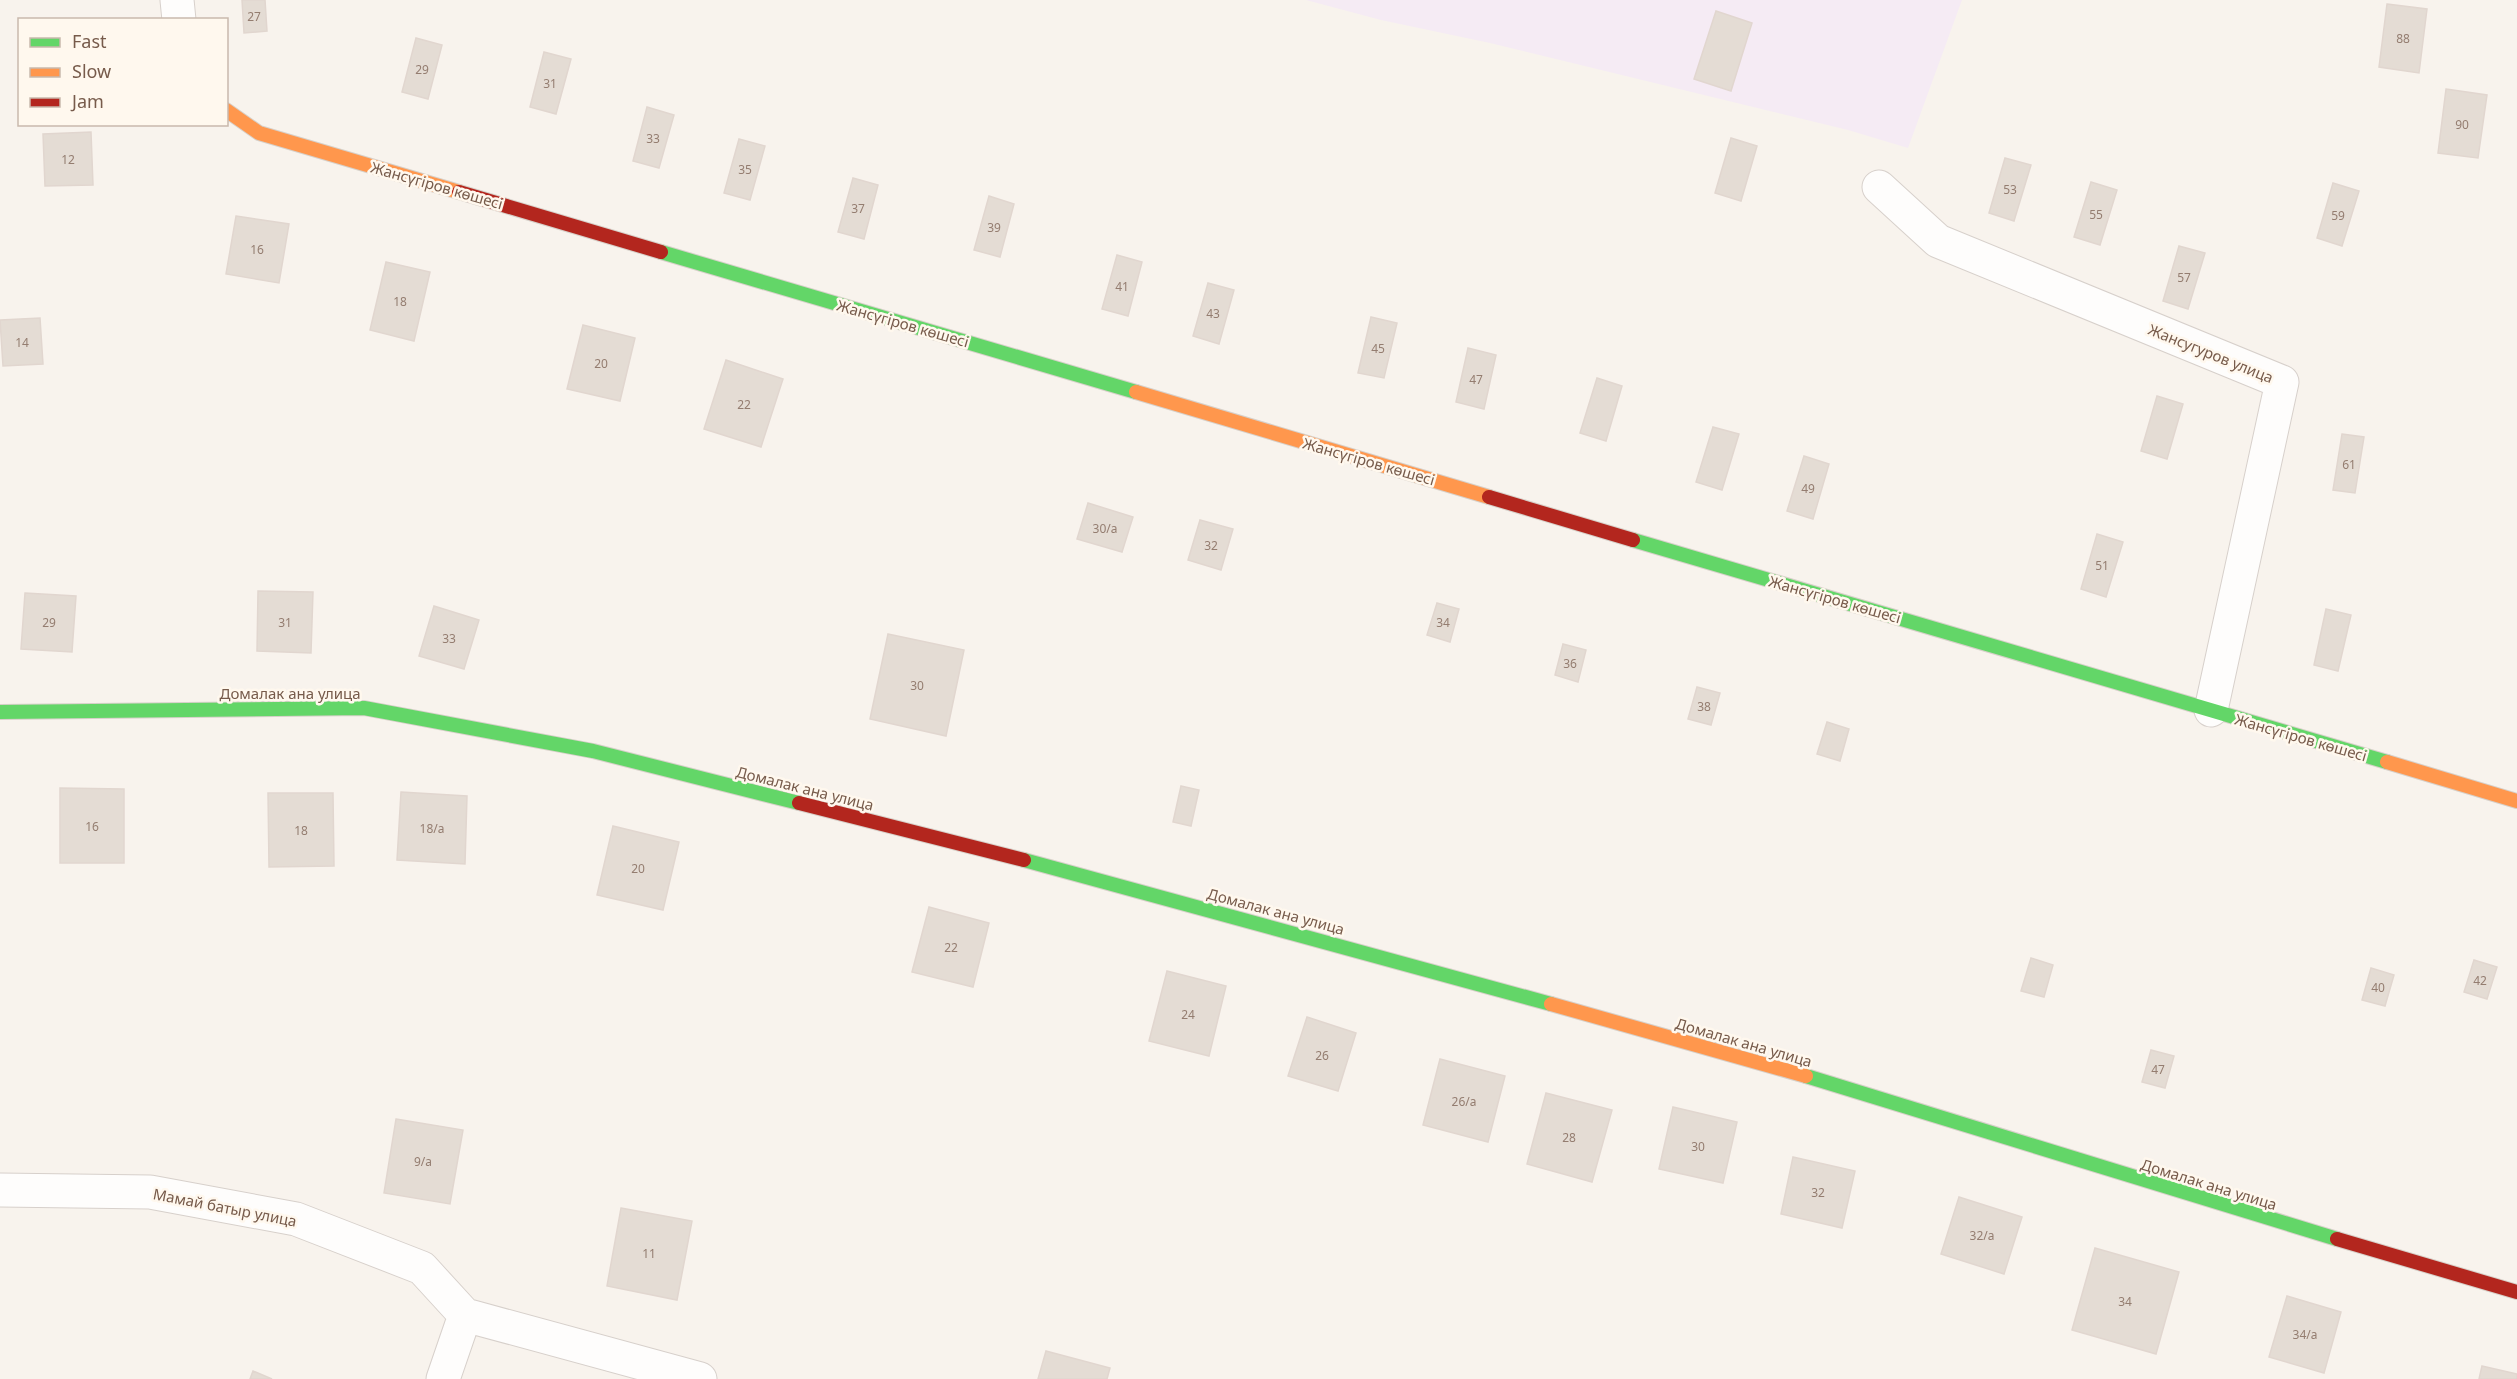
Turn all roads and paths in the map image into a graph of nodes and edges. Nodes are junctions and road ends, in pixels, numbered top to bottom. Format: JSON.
{"nodes":[{"id":1,"x":177,"y":0,"type":"edge"},
{"id":2,"x":179,"y":18,"type":"edge"},
{"id":3,"x":228,"y":111,"type":"edge"},
{"id":4,"x":1879,"y":187,"type":"dead end"},
{"id":5,"x":2211,"y":710,"type":"junction"},
{"id":6,"x":0,"y":712,"type":"edge"},
{"id":7,"x":2517,"y":801,"type":"edge"},
{"id":8,"x":0,"y":1190,"type":"edge"},
{"id":9,"x":2517,"y":1292,"type":"edge"},
{"id":10,"x":465,"y":1315,"type":"junction"},
{"id":11,"x":442,"y":1379,"type":"edge"},
{"id":12,"x":700,"y":1379,"type":"edge"}],
"edges":[{"from":1,"to":2,"type":"street"},
{"from":3,"to":5,"type":"street","name":"Жансүгіров көшесі"},
{"from":4,"to":5,"type":"street","name":"Жансугуров улица"},
{"from":5,"to":7,"type":"street","name":"Жансүгіров көшесі"},
{"from":6,"to":9,"type":"street","name":"Домалак ана улица"},
{"from":8,"to":10,"type":"street","name":"Мамай батыр улица"},
{"from":10,"to":11,"type":"street"},
{"from":10,"to":12,"type":"street"}]}
